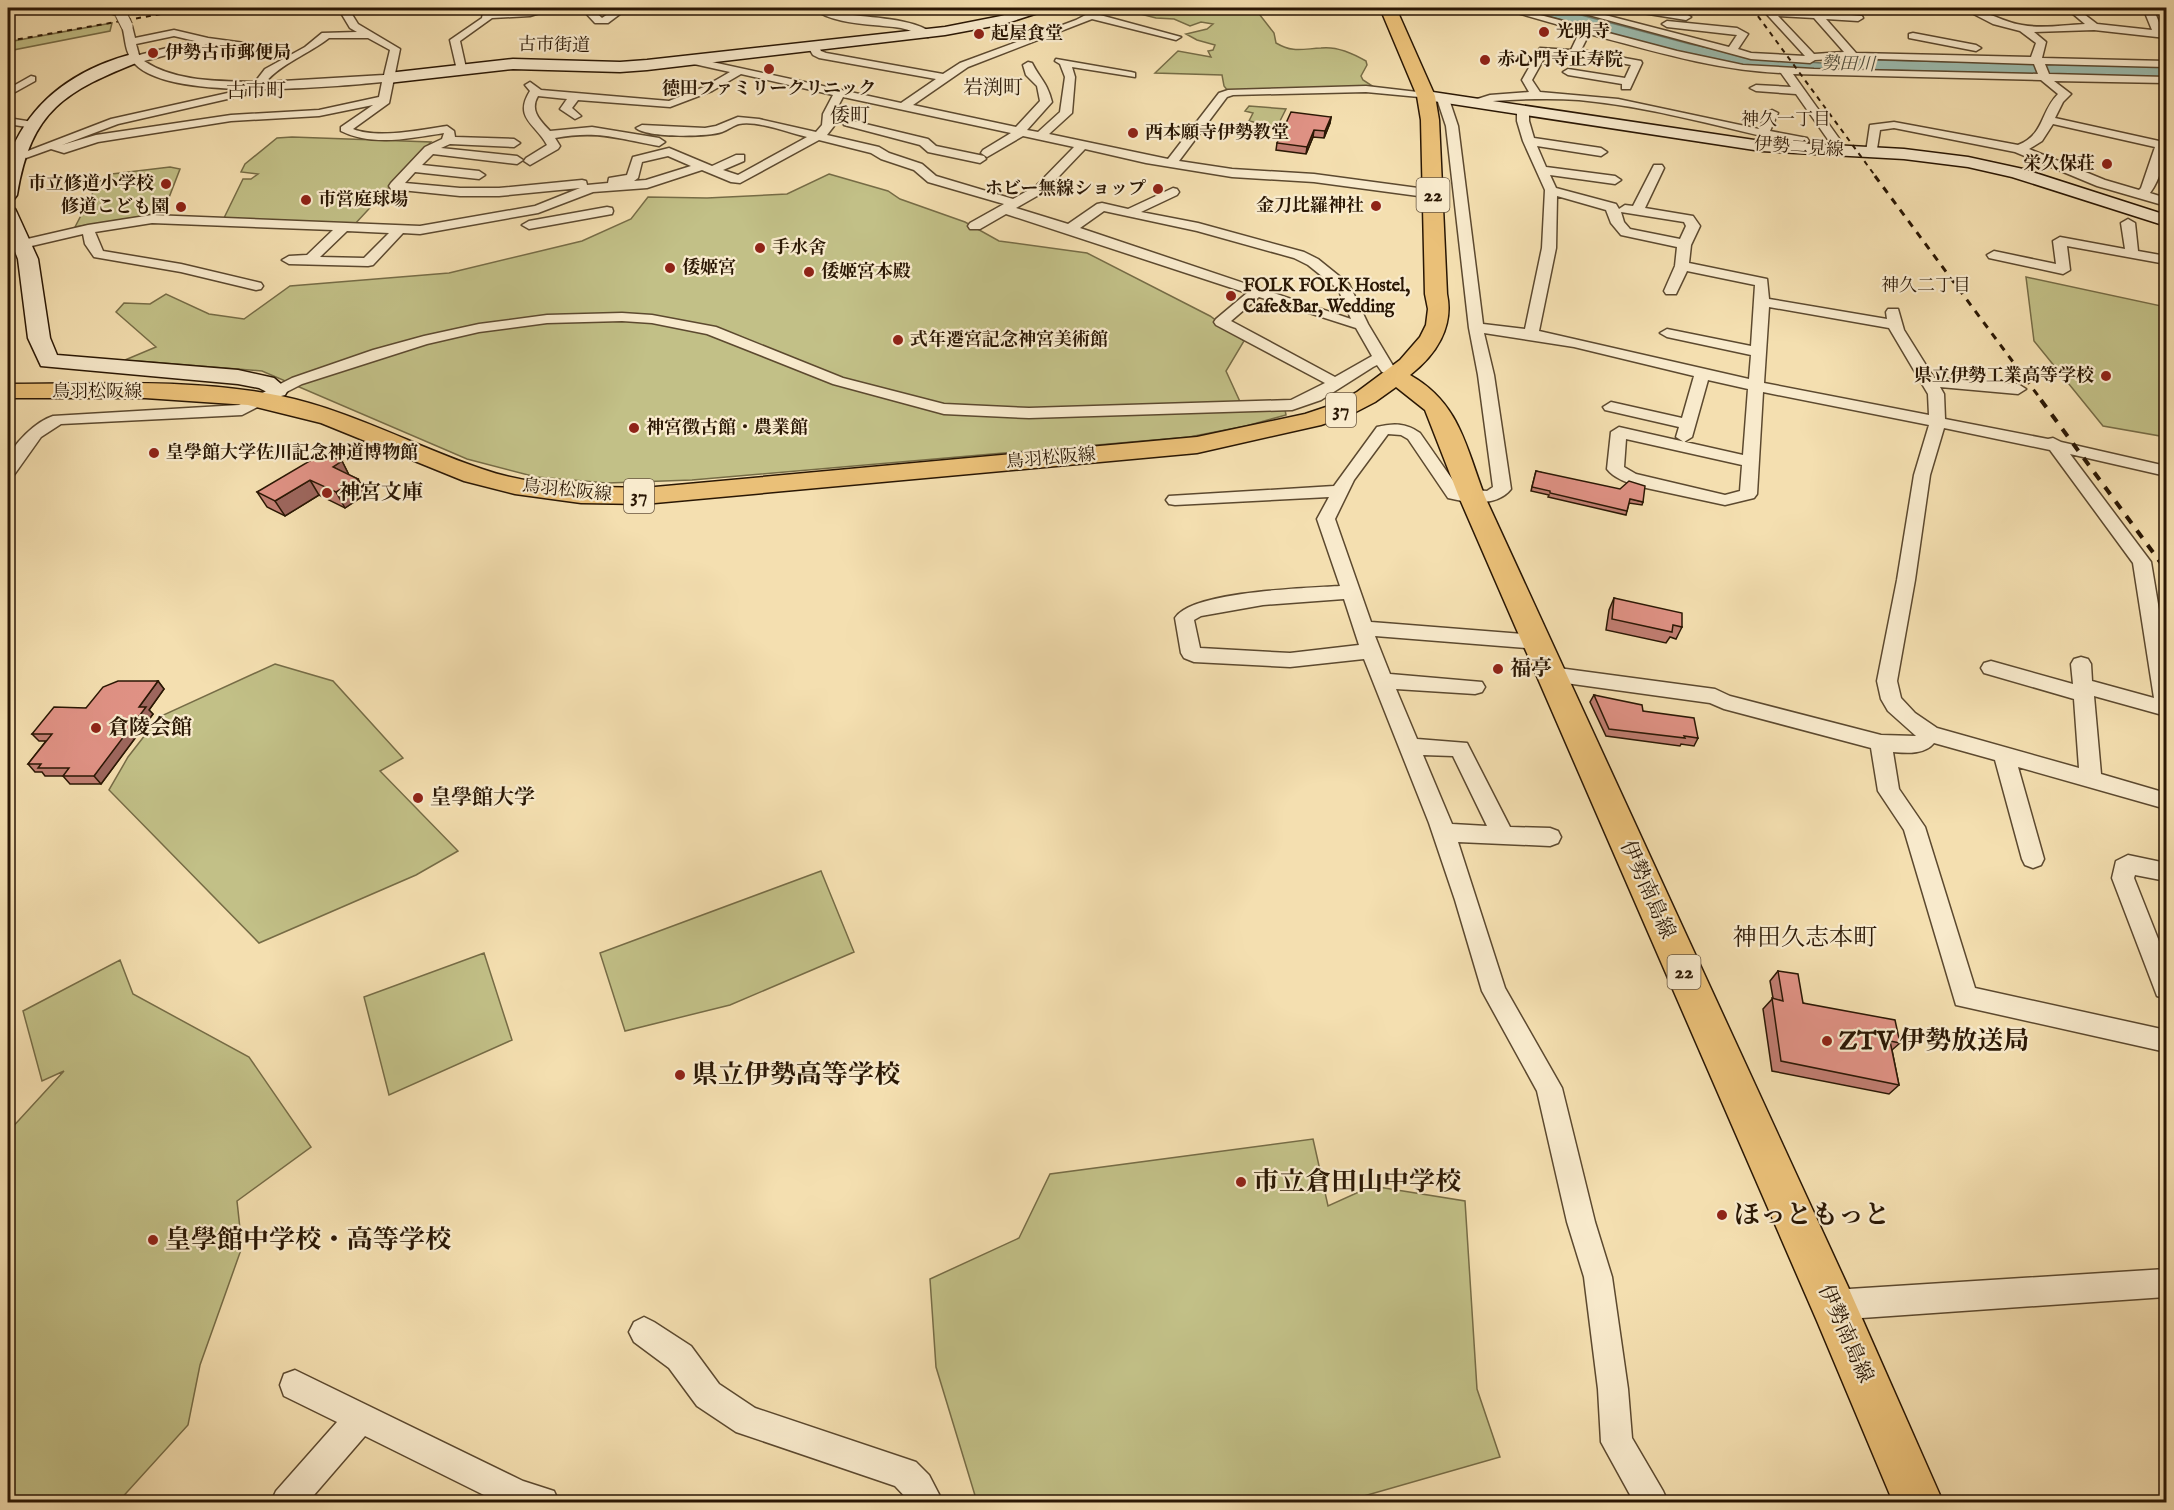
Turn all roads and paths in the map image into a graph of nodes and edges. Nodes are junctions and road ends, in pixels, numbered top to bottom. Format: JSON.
{"nodes":[{"id":1,"x":103,"y":8,"type":"edge"},
{"id":2,"x":343,"y":8,"type":"edge"},
{"id":3,"x":551,"y":8,"type":"edge"},
{"id":4,"x":586,"y":8,"type":"edge"},
{"id":5,"x":623,"y":8,"type":"edge"},
{"id":6,"x":818,"y":8,"type":"edge"},
{"id":7,"x":1039,"y":8,"type":"edge"},
{"id":8,"x":1105,"y":8,"type":"edge"},
{"id":9,"x":1388,"y":8,"type":"edge"},
{"id":10,"x":1505,"y":8,"type":"edge"},
{"id":11,"x":1568,"y":8,"type":"edge"},
{"id":12,"x":1631,"y":8,"type":"edge"},
{"id":13,"x":1967,"y":8,"type":"edge"},
{"id":14,"x":2071,"y":8,"type":"edge"},
{"id":15,"x":2148,"y":8,"type":"edge"},
{"id":16,"x":1768,"y":10,"type":"edge"},
{"id":17,"x":489,"y":11,"type":"edge"},
{"id":18,"x":1584,"y":11,"type":"edge"},
{"id":19,"x":1677,"y":11,"type":"edge"},
{"id":20,"x":1825,"y":13,"type":"edge"},
{"id":21,"x":1091,"y":16,"type":"junction"},
{"id":22,"x":1858,"y":18,"type":"dead end"},
{"id":23,"x":1580,"y":27,"type":"junction"},
{"id":24,"x":1656,"y":27,"type":"junction"},
{"id":25,"x":2094,"y":27,"type":"junction"},
{"id":26,"x":1704,"y":28,"type":"junction"},
{"id":27,"x":2024,"y":30,"type":"junction"},
{"id":28,"x":1737,"y":31,"type":"junction"},
{"id":29,"x":928,"y":34,"type":"junction"},
{"id":30,"x":2161,"y":34,"type":"edge"},
{"id":31,"x":369,"y":35,"type":"junction"},
{"id":32,"x":1912,"y":36,"type":"dead end"},
{"id":33,"x":1176,"y":37,"type":"dead end"},
{"id":34,"x":208,"y":41,"type":"junction"},
{"id":35,"x":129,"y":42,"type":"junction"},
{"id":36,"x":1692,"y":42,"type":"junction"},
{"id":37,"x":812,"y":45,"type":"junction"},
{"id":38,"x":2166,"y":46,"type":"edge"},
{"id":39,"x":271,"y":50,"type":"dead end"},
{"id":40,"x":1732,"y":51,"type":"junction"},
{"id":41,"x":1050,"y":52,"type":"dead end"},
{"id":42,"x":1574,"y":53,"type":"junction"},
{"id":43,"x":1852,"y":56,"type":"junction"},
{"id":44,"x":1811,"y":57,"type":"junction"},
{"id":45,"x":137,"y":59,"type":"junction"},
{"id":46,"x":689,"y":60,"type":"junction"},
{"id":47,"x":2038,"y":60,"type":"junction"},
{"id":48,"x":1063,"y":61,"type":"junction"},
{"id":49,"x":1028,"y":64,"type":"dead end"},
{"id":50,"x":2166,"y":64,"type":"edge"},
{"id":51,"x":461,"y":68,"type":"junction"},
{"id":52,"x":739,"y":71,"type":"junction"},
{"id":53,"x":1785,"y":71,"type":"junction"},
{"id":54,"x":1867,"y":73,"type":"junction"},
{"id":55,"x":1131,"y":75,"type":"dead end"},
{"id":56,"x":2046,"y":77,"type":"junction"},
{"id":57,"x":388,"y":78,"type":"junction"},
{"id":58,"x":947,"y":78,"type":"junction"},
{"id":59,"x":32,"y":79,"type":"dead end"},
{"id":60,"x":2166,"y":80,"type":"edge"},
{"id":61,"x":255,"y":85,"type":"junction"},
{"id":62,"x":1756,"y":88,"type":"dead end"},
{"id":63,"x":1798,"y":91,"type":"junction"},
{"id":64,"x":840,"y":92,"type":"junction"},
{"id":65,"x":8,"y":93,"type":"edge"},
{"id":66,"x":1536,"y":94,"type":"junction"},
{"id":67,"x":575,"y":96,"type":"junction"},
{"id":68,"x":1435,"y":97,"type":"junction"},
{"id":69,"x":385,"y":99,"type":"junction"},
{"id":70,"x":1475,"y":103,"type":"junction"},
{"id":71,"x":670,"y":104,"type":"junction"},
{"id":72,"x":904,"y":106,"type":"junction"},
{"id":73,"x":1523,"y":111,"type":"junction"},
{"id":74,"x":1772,"y":113,"type":"dead end"},
{"id":75,"x":829,"y":114,"type":"junction"},
{"id":76,"x":2050,"y":120,"type":"junction"},
{"id":77,"x":8,"y":122,"type":"edge"},
{"id":78,"x":33,"y":125,"type":"junction"},
{"id":79,"x":642,"y":128,"type":"dead end"},
{"id":80,"x":705,"y":131,"type":"junction"},
{"id":81,"x":1020,"y":132,"type":"junction"},
{"id":82,"x":1763,"y":134,"type":"junction"},
{"id":83,"x":549,"y":135,"type":"junction"},
{"id":84,"x":820,"y":135,"type":"junction"},
{"id":85,"x":1040,"y":136,"type":"junction"},
{"id":86,"x":447,"y":140,"type":"junction"},
{"id":87,"x":1529,"y":141,"type":"junction"},
{"id":88,"x":1803,"y":141,"type":"dead end"},
{"id":89,"x":514,"y":143,"type":"dead end"},
{"id":90,"x":2164,"y":143,"type":"edge"},
{"id":91,"x":1083,"y":145,"type":"junction"},
{"id":92,"x":54,"y":146,"type":"junction"},
{"id":93,"x":673,"y":148,"type":"junction"},
{"id":94,"x":2019,"y":149,"type":"junction"},
{"id":95,"x":429,"y":150,"type":"junction"},
{"id":96,"x":1842,"y":151,"type":"junction"},
{"id":97,"x":1601,"y":152,"type":"dead end"},
{"id":98,"x":1872,"y":152,"type":"junction"},
{"id":99,"x":26,"y":154,"type":"dead end"},
{"id":100,"x":740,"y":158,"type":"dead end"},
{"id":101,"x":517,"y":160,"type":"dead end"},
{"id":102,"x":530,"y":161,"type":"dead end"},
{"id":103,"x":1171,"y":163,"type":"junction"},
{"id":104,"x":412,"y":168,"type":"junction"},
{"id":105,"x":708,"y":168,"type":"junction"},
{"id":106,"x":1658,"y":168,"type":"dead end"},
{"id":107,"x":1541,"y":170,"type":"junction"},
{"id":108,"x":479,"y":175,"type":"dead end"},
{"id":109,"x":1615,"y":180,"type":"dead end"},
{"id":110,"x":1551,"y":190,"type":"junction"},
{"id":111,"x":1173,"y":192,"type":"dead end"},
{"id":112,"x":1433,"y":194,"type":"junction"},
{"id":113,"x":8,"y":195,"type":"edge"},
{"id":114,"x":2142,"y":195,"type":"junction"},
{"id":115,"x":2117,"y":196,"type":"junction"},
{"id":116,"x":2166,"y":202,"type":"edge"},
{"id":117,"x":1010,"y":207,"type":"junction"},
{"id":118,"x":1611,"y":207,"type":"junction"},
{"id":119,"x":525,"y":211,"type":"junction"},
{"id":120,"x":607,"y":211,"type":"dead end"},
{"id":121,"x":1637,"y":211,"type":"junction"},
{"id":122,"x":8,"y":213,"type":"edge"},
{"id":123,"x":1128,"y":214,"type":"junction"},
{"id":124,"x":2166,"y":221,"type":"edge"},
{"id":125,"x":2128,"y":223,"type":"dead end"},
{"id":126,"x":529,"y":225,"type":"junction"},
{"id":127,"x":975,"y":226,"type":"dead end"},
{"id":128,"x":344,"y":227,"type":"junction"},
{"id":129,"x":88,"y":229,"type":"junction"},
{"id":130,"x":1070,"y":229,"type":"junction"},
{"id":131,"x":400,"y":230,"type":"junction"},
{"id":132,"x":532,"y":241,"type":"dead end"},
{"id":133,"x":23,"y":244,"type":"junction"},
{"id":134,"x":1684,"y":245,"type":"junction"},
{"id":135,"x":2132,"y":254,"type":"junction"},
{"id":136,"x":1994,"y":255,"type":"dead end"},
{"id":137,"x":311,"y":259,"type":"junction"},
{"id":138,"x":2166,"y":260,"type":"edge"},
{"id":139,"x":289,"y":261,"type":"dead end"},
{"id":140,"x":1682,"y":266,"type":"junction"},
{"id":141,"x":256,"y":286,"type":"dead end"},
{"id":142,"x":1671,"y":291,"type":"dead end"},
{"id":143,"x":1257,"y":292,"type":"junction"},
{"id":144,"x":1436,"y":294,"type":"junction"},
{"id":145,"x":1762,"y":302,"type":"junction"},
{"id":146,"x":1361,"y":324,"type":"junction"},
{"id":147,"x":1476,"y":328,"type":"junction"},
{"id":148,"x":1667,"y":333,"type":"dead end"},
{"id":149,"x":1531,"y":334,"type":"junction"},
{"id":150,"x":1420,"y":352,"type":"junction"},
{"id":151,"x":1758,"y":352,"type":"junction"},
{"id":152,"x":1386,"y":368,"type":"junction"},
{"id":153,"x":1702,"y":374,"type":"junction"},
{"id":154,"x":1929,"y":382,"type":"junction"},
{"id":155,"x":1336,"y":383,"type":"junction"},
{"id":156,"x":1756,"y":386,"type":"junction"},
{"id":157,"x":2018,"y":389,"type":"dead end"},
{"id":158,"x":8,"y":392,"type":"edge"},
{"id":159,"x":269,"y":395,"type":"junction"},
{"id":160,"x":1349,"y":406,"type":"junction"},
{"id":161,"x":1611,"y":407,"type":"dead end"},
{"id":162,"x":1937,"y":423,"type":"junction"},
{"id":163,"x":1688,"y":424,"type":"junction"},
{"id":164,"x":1282,"y":427,"type":"junction"},
{"id":165,"x":1440,"y":429,"type":"junction"},
{"id":166,"x":2053,"y":443,"type":"junction"},
{"id":167,"x":1681,"y":446,"type":"junction"},
{"id":168,"x":1750,"y":462,"type":"junction"},
{"id":169,"x":8,"y":471,"type":"edge"},
{"id":170,"x":2166,"y":471,"type":"edge"},
{"id":171,"x":1339,"y":491,"type":"junction"},
{"id":172,"x":1472,"y":497,"type":"junction"},
{"id":173,"x":1175,"y":500,"type":"dead end"},
{"id":174,"x":1352,"y":592,"type":"junction"},
{"id":175,"x":1363,"y":628,"type":"junction"},
{"id":176,"x":1371,"y":651,"type":"junction"},
{"id":177,"x":1544,"y":658,"type":"junction"},
{"id":178,"x":2081,"y":664,"type":"dead end"},
{"id":179,"x":1991,"y":668,"type":"dead end"},
{"id":180,"x":1383,"y":681,"type":"junction"},
{"id":181,"x":1475,"y":687,"type":"dead end"},
{"id":182,"x":2083,"y":690,"type":"junction"},
{"id":183,"x":2166,"y":709,"type":"edge"},
{"id":184,"x":1930,"y":734,"type":"junction"},
{"id":185,"x":1881,"y":742,"type":"junction"},
{"id":186,"x":1409,"y":746,"type":"junction"},
{"id":187,"x":2004,"y":755,"type":"junction"},
{"id":188,"x":2091,"y":780,"type":"junction"},
{"id":189,"x":2166,"y":801,"type":"edge"},
{"id":190,"x":1443,"y":833,"type":"junction"},
{"id":191,"x":1503,"y":835,"type":"junction"},
{"id":192,"x":1550,"y":837,"type":"dead end"},
{"id":193,"x":2033,"y":859,"type":"dead end"},
{"id":194,"x":2166,"y":872,"type":"edge"},
{"id":195,"x":2166,"y":988,"type":"edge"},
{"id":196,"x":2166,"y":1041,"type":"edge"},
{"id":197,"x":2166,"y":1283,"type":"edge"},
{"id":198,"x":1833,"y":1305,"type":"junction"},
{"id":199,"x":644,"y":1332,"type":"dead end"},
{"id":200,"x":295,"y":1385,"type":"dead end"},
{"id":201,"x":359,"y":1418,"type":"junction"},
{"id":202,"x":535,"y":1502,"type":"edge"},
{"id":203,"x":287,"y":1503,"type":"edge"},
{"id":204,"x":927,"y":1503,"type":"edge"},
{"id":205,"x":1652,"y":1503,"type":"edge"},
{"id":206,"x":1918,"y":1503,"type":"edge"}],
"edges":[{"from":1,"to":35,"type":"street","bridge":true},
{"from":2,"to":31,"type":"street"},
{"from":3,"to":17,"type":"street"},
{"from":4,"to":5,"type":"street"},
{"from":6,"to":29,"type":"street"},
{"from":7,"to":29,"type":"street","name":"古市街道"},
{"from":8,"to":21,"type":"street"},
{"from":9,"to":68,"type":"main road","number":"22"},
{"from":10,"to":23,"type":"street"},
{"from":11,"to":18,"type":"street"},
{"from":12,"to":19,"type":"street"},
{"from":13,"to":27,"type":"street"},
{"from":14,"to":25,"type":"street"},
{"from":15,"to":30,"type":"street"},
{"from":16,"to":20,"type":"street"},
{"from":16,"to":44,"type":"street"},
{"from":17,"to":51,"type":"street"},
{"from":18,"to":23,"type":"street"},
{"from":18,"to":24,"type":"street"},
{"from":19,"to":28,"type":"street"},
{"from":20,"to":22,"type":"street"},
{"from":20,"to":43,"type":"street"},
{"from":21,"to":33,"type":"street"},
{"from":21,"to":58,"type":"street"},
{"from":23,"to":42,"type":"street"},
{"from":23,"to":53,"type":"street"},
{"from":24,"to":26,"type":"street"},
{"from":24,"to":36,"type":"street"},
{"from":25,"to":27,"type":"street"},
{"from":25,"to":30,"type":"street"},
{"from":26,"to":28,"type":"street"},
{"from":26,"to":36,"type":"street"},
{"from":27,"to":47,"type":"street"},
{"from":28,"to":40,"type":"street"},
{"from":29,"to":37,"type":"street","name":"古市街道"},
{"from":30,"to":38,"type":"street"},
{"from":31,"to":57,"type":"street"},
{"from":31,"to":61,"type":"street"},
{"from":32,"to":47,"type":"street"},
{"from":34,"to":35,"type":"street"},
{"from":34,"to":39,"type":"street"},
{"from":34,"to":45,"type":"street"},
{"from":35,"to":45,"type":"street"},
{"from":36,"to":40,"type":"street"},
{"from":37,"to":46,"type":"street","name":"古市街道"},
{"from":37,"to":58,"type":"street"},
{"from":40,"to":44,"type":"street"},
{"from":41,"to":48,"type":"street"},
{"from":42,"to":42,"type":"street"},
{"from":42,"to":66,"type":"street"},
{"from":43,"to":44,"type":"street"},
{"from":43,"to":47,"type":"street"},
{"from":43,"to":54,"type":"street"},
{"from":45,"to":61,"type":"street","name":"古市街道"},
{"from":45,"to":78,"type":"street"},
{"from":46,"to":51,"type":"street","name":"古市街道"},
{"from":46,"to":52,"type":"street"},
{"from":47,"to":50,"type":"street"},
{"from":47,"to":56,"type":"street"},
{"from":48,"to":55,"type":"street"},
{"from":48,"to":85,"type":"street"},
{"from":49,"to":81,"type":"street"},
{"from":51,"to":57,"type":"street","name":"古市街道"},
{"from":52,"to":64,"type":"street"},
{"from":52,"to":71,"type":"street"},
{"from":53,"to":54,"type":"street"},
{"from":53,"to":63,"type":"street"},
{"from":54,"to":56,"type":"street"},
{"from":56,"to":60,"type":"street"},
{"from":56,"to":76,"type":"street"},
{"from":57,"to":61,"type":"street","name":"古市街道"},
{"from":57,"to":69,"type":"street"},
{"from":58,"to":72,"type":"street"},
{"from":59,"to":65,"type":"street"},
{"from":61,"to":92,"type":"street"},
{"from":62,"to":63,"type":"street"},
{"from":63,"to":96,"type":"street"},
{"from":64,"to":72,"type":"street"},
{"from":64,"to":75,"type":"street"},
{"from":66,"to":70,"type":"street"},
{"from":66,"to":82,"type":"street"},
{"from":67,"to":71,"type":"street"},
{"from":67,"to":71,"type":"street"},
{"from":67,"to":83,"type":"street"},
{"from":68,"to":70,"type":"street","name":"伊勢二見線"},
{"from":68,"to":103,"type":"street"},
{"from":68,"to":112,"type":"main road","number":"22"},
{"from":68,"to":147,"type":"street"},
{"from":69,"to":86,"type":"street"},
{"from":69,"to":92,"type":"street"},
{"from":70,"to":73,"type":"street","name":"伊勢二見線"},
{"from":72,"to":81,"type":"street"},
{"from":73,"to":87,"type":"street"},
{"from":73,"to":96,"type":"street","name":"伊勢二見線"},
{"from":74,"to":82,"type":"street"},
{"from":75,"to":81,"type":"street"},
{"from":75,"to":84,"type":"street"},
{"from":76,"to":90,"type":"street"},
{"from":76,"to":94,"type":"street"},
{"from":77,"to":78,"type":"street"},
{"from":78,"to":113,"type":"street"},
{"from":79,"to":80,"type":"street"},
{"from":80,"to":84,"type":"street"},
{"from":80,"to":93,"type":"street"},
{"from":81,"to":85,"type":"street"},
{"from":82,"to":88,"type":"street"},
{"from":83,"to":93,"type":"street"},
{"from":83,"to":102,"type":"street"},
{"from":84,"to":105,"type":"street"},
{"from":84,"to":117,"type":"street"},
{"from":85,"to":91,"type":"street"},
{"from":86,"to":89,"type":"street"},
{"from":86,"to":95,"type":"street"},
{"from":87,"to":97,"type":"street"},
{"from":87,"to":107,"type":"street"},
{"from":90,"to":114,"type":"street"},
{"from":91,"to":103,"type":"street"},
{"from":91,"to":117,"type":"street"},
{"from":92,"to":99,"type":"street"},
{"from":93,"to":104,"type":"street"},
{"from":93,"to":105,"type":"street"},
{"from":94,"to":98,"type":"street"},
{"from":94,"to":115,"type":"street"},
{"from":95,"to":101,"type":"street"},
{"from":95,"to":104,"type":"street"},
{"from":96,"to":98,"type":"street","name":"伊勢二見線"},
{"from":98,"to":115,"type":"street","name":"伊勢二見線"},
{"from":100,"to":105,"type":"street"},
{"from":103,"to":112,"type":"street"},
{"from":104,"to":108,"type":"street"},
{"from":105,"to":119,"type":"street"},
{"from":106,"to":121,"type":"street"},
{"from":107,"to":109,"type":"street"},
{"from":107,"to":110,"type":"street"},
{"from":110,"to":118,"type":"street"},
{"from":110,"to":149,"type":"street"},
{"from":111,"to":123,"type":"street"},
{"from":112,"to":144,"type":"main road","number":"22"},
{"from":114,"to":115,"type":"street"},
{"from":114,"to":116,"type":"street"},
{"from":115,"to":124,"type":"street","name":"伊勢二見線"},
{"from":117,"to":127,"type":"street"},
{"from":117,"to":130,"type":"street"},
{"from":118,"to":121,"type":"street"},
{"from":118,"to":134,"type":"street"},
{"from":119,"to":126,"type":"street"},
{"from":119,"to":131,"type":"street"},
{"from":120,"to":126,"type":"street"},
{"from":121,"to":134,"type":"street"},
{"from":122,"to":133,"type":"street"},
{"from":123,"to":130,"type":"street"},
{"from":123,"to":146,"type":"street"},
{"from":125,"to":135,"type":"street"},
{"from":126,"to":132,"type":"street"},
{"from":128,"to":129,"type":"street"},
{"from":128,"to":131,"type":"street"},
{"from":128,"to":137,"type":"street"},
{"from":129,"to":133,"type":"street"},
{"from":129,"to":141,"type":"street"},
{"from":130,"to":143,"type":"street"},
{"from":131,"to":137,"type":"street"},
{"from":133,"to":159,"type":"street"},
{"from":134,"to":140,"type":"street"},
{"from":135,"to":136,"type":"street"},
{"from":135,"to":138,"type":"street"},
{"from":137,"to":139,"type":"street"},
{"from":140,"to":142,"type":"street"},
{"from":140,"to":145,"type":"street"},
{"from":143,"to":146,"type":"street"},
{"from":143,"to":155,"type":"street"},
{"from":144,"to":150,"type":"main road","number":"22"},
{"from":144,"to":152,"type":"main road","number":"22"},
{"from":145,"to":151,"type":"street"},
{"from":145,"to":154,"type":"street"},
{"from":146,"to":152,"type":"street"},
{"from":147,"to":149,"type":"street"},
{"from":147,"to":172,"type":"street"},
{"from":148,"to":151,"type":"street"},
{"from":149,"to":153,"type":"street"},
{"from":150,"to":152,"type":"main road","number":"22"},
{"from":150,"to":165,"type":"main road"},
{"from":151,"to":156,"type":"street"},
{"from":152,"to":155,"type":"street"},
{"from":152,"to":160,"type":"main road","name":"鳥羽松阪線","number":"37"},
{"from":152,"to":164,"type":"main road","name":"鳥羽松阪線","number":"37"},
{"from":152,"to":165,"type":"main road","name":"伊勢南島線","number":"22"},
{"from":153,"to":156,"type":"street"},
{"from":153,"to":163,"type":"street"},
{"from":154,"to":157,"type":"street"},
{"from":154,"to":162,"type":"street"},
{"from":155,"to":159,"type":"street"},
{"from":156,"to":162,"type":"street"},
{"from":156,"to":168,"type":"street"},
{"from":158,"to":159,"type":"main road","name":"鳥羽松阪線","number":"37"},
{"from":159,"to":164,"type":"main road","name":"鳥羽松阪線","number":"37"},
{"from":159,"to":169,"type":"street"},
{"from":160,"to":164,"type":"main road","name":"鳥羽松阪線","number":"37"},
{"from":160,"to":165,"type":"main road"},
{"from":161,"to":163,"type":"street"},
{"from":162,"to":166,"type":"street"},
{"from":162,"to":184,"type":"street"},
{"from":163,"to":167,"type":"street"},
{"from":165,"to":172,"type":"main road","name":"伊勢南島線","number":"22"},
{"from":166,"to":170,"type":"street"},
{"from":166,"to":183,"type":"street"},
{"from":167,"to":168,"type":"street"},
{"from":167,"to":168,"type":"street"},
{"from":171,"to":172,"type":"street"},
{"from":171,"to":173,"type":"street"},
{"from":171,"to":174,"type":"street"},
{"from":172,"to":177,"type":"main road","name":"伊勢南島線","number":"22"},
{"from":174,"to":175,"type":"street"},
{"from":174,"to":176,"type":"street"},
{"from":175,"to":176,"type":"street"},
{"from":175,"to":177,"type":"street"},
{"from":176,"to":180,"type":"street"},
{"from":177,"to":185,"type":"street"},
{"from":177,"to":198,"type":"main road","name":"伊勢南島線","number":"22"},
{"from":178,"to":182,"type":"street"},
{"from":179,"to":182,"type":"street"},
{"from":180,"to":181,"type":"street"},
{"from":180,"to":186,"type":"street"},
{"from":182,"to":183,"type":"street"},
{"from":182,"to":188,"type":"street"},
{"from":184,"to":185,"type":"street"},
{"from":184,"to":187,"type":"street"},
{"from":185,"to":196,"type":"street"},
{"from":186,"to":190,"type":"street"},
{"from":186,"to":191,"type":"street"},
{"from":187,"to":188,"type":"street"},
{"from":187,"to":193,"type":"street"},
{"from":188,"to":189,"type":"street"},
{"from":190,"to":191,"type":"street"},
{"from":190,"to":205,"type":"street"},
{"from":191,"to":192,"type":"street"},
{"from":194,"to":195,"type":"street"},
{"from":197,"to":198,"type":"street"},
{"from":198,"to":206,"type":"main road","name":"伊勢南島線","number":"22"},
{"from":199,"to":204,"type":"street"},
{"from":200,"to":201,"type":"street"},
{"from":201,"to":202,"type":"street"},
{"from":201,"to":203,"type":"street"}]}
